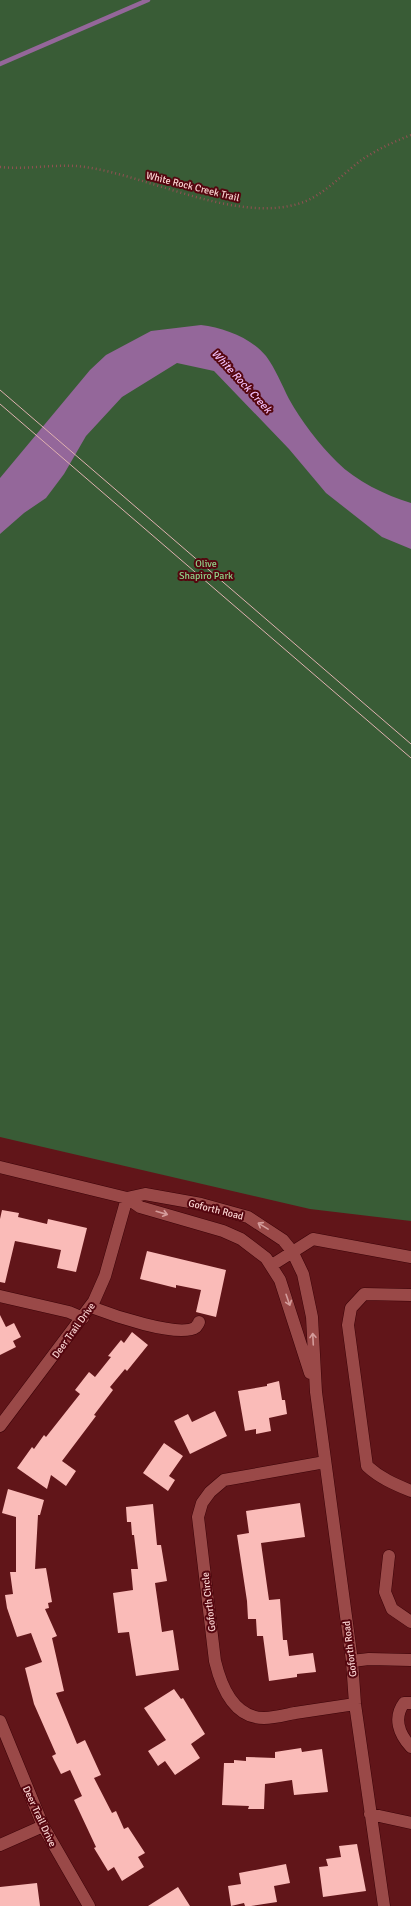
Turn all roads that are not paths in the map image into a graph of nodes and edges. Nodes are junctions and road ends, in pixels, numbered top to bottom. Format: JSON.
{"nodes":[{"id":1,"x":0,"y":1167,"type":"edge"},
{"id":2,"x":127,"y":1198,"type":"junction"},
{"id":3,"x":292,"y":1252,"type":"junction"},
{"id":4,"x":411,"y":1257,"type":"edge"},
{"id":5,"x":272,"y":1264,"type":"junction"},
{"id":6,"x":411,"y":1295,"type":"edge"},
{"id":7,"x":0,"y":1296,"type":"edge"},
{"id":8,"x":91,"y":1307,"type":"junction"},
{"id":9,"x":83,"y":1318,"type":"junction"},
{"id":10,"x":199,"y":1322,"type":"dead end"},
{"id":11,"x":316,"y":1392,"type":"junction"},
{"id":12,"x":0,"y":1426,"type":"edge"},
{"id":13,"x":325,"y":1462,"type":"junction"},
{"id":14,"x":411,"y":1491,"type":"edge"},
{"id":15,"x":389,"y":1556,"type":"dead end"},
{"id":16,"x":411,"y":1622,"type":"edge"},
{"id":17,"x":411,"y":1660,"type":"edge"},
{"id":18,"x":352,"y":1661,"type":"junction"},
{"id":19,"x":411,"y":1703,"type":"edge"},
{"id":20,"x":355,"y":1704,"type":"junction"},
{"id":21,"x":0,"y":1721,"type":"edge"},
{"id":22,"x":411,"y":1747,"type":"edge"},
{"id":23,"x":370,"y":1814,"type":"junction"},
{"id":24,"x":411,"y":1823,"type":"edge"},
{"id":25,"x":43,"y":1826,"type":"junction"},
{"id":26,"x":0,"y":1845,"type":"edge"},
{"id":27,"x":89,"y":1906,"type":"edge"},
{"id":28,"x":384,"y":1906,"type":"edge"}],
"edges":[{"from":1,"to":2,"type":"street","name":"Goforth Road"},
{"from":3,"to":2,"type":"street","name":"Goforth Road","one_way":true},
{"from":2,"to":5,"type":"street","name":"Goforth Road","one_way":true},
{"from":2,"to":8,"type":"street","name":"Deer Trail Drive"},
{"from":3,"to":4,"type":"street"},
{"from":3,"to":5,"type":"street"},
{"from":11,"to":3,"type":"street","name":"Goforth Road","one_way":true},
{"from":5,"to":11,"type":"street","name":"Goforth Road","one_way":true},
{"from":6,"to":14,"type":"street"},
{"from":7,"to":9,"type":"street"},
{"from":8,"to":9,"type":"street","name":"Deer Trail Drive"},
{"from":8,"to":10,"type":"street"},
{"from":9,"to":12,"type":"street","name":"Deer Trail Drive"},
{"from":11,"to":13,"type":"street","name":"Goforth Road"},
{"from":13,"to":18,"type":"street","name":"Goforth Road"},
{"from":13,"to":20,"type":"street","name":"Goforth Circle"},
{"from":15,"to":16,"type":"street"},
{"from":17,"to":18,"type":"street"},
{"from":18,"to":20,"type":"street","name":"Goforth Road"},
{"from":19,"to":22,"type":"street"},
{"from":20,"to":23,"type":"street","name":"Goforth Road"},
{"from":21,"to":25,"type":"street","name":"Deer Trail Drive"},
{"from":23,"to":24,"type":"street"},
{"from":23,"to":28,"type":"street","name":"Goforth Road"},
{"from":25,"to":26,"type":"street"},
{"from":25,"to":27,"type":"street","name":"Deer Trail Drive"}]}
